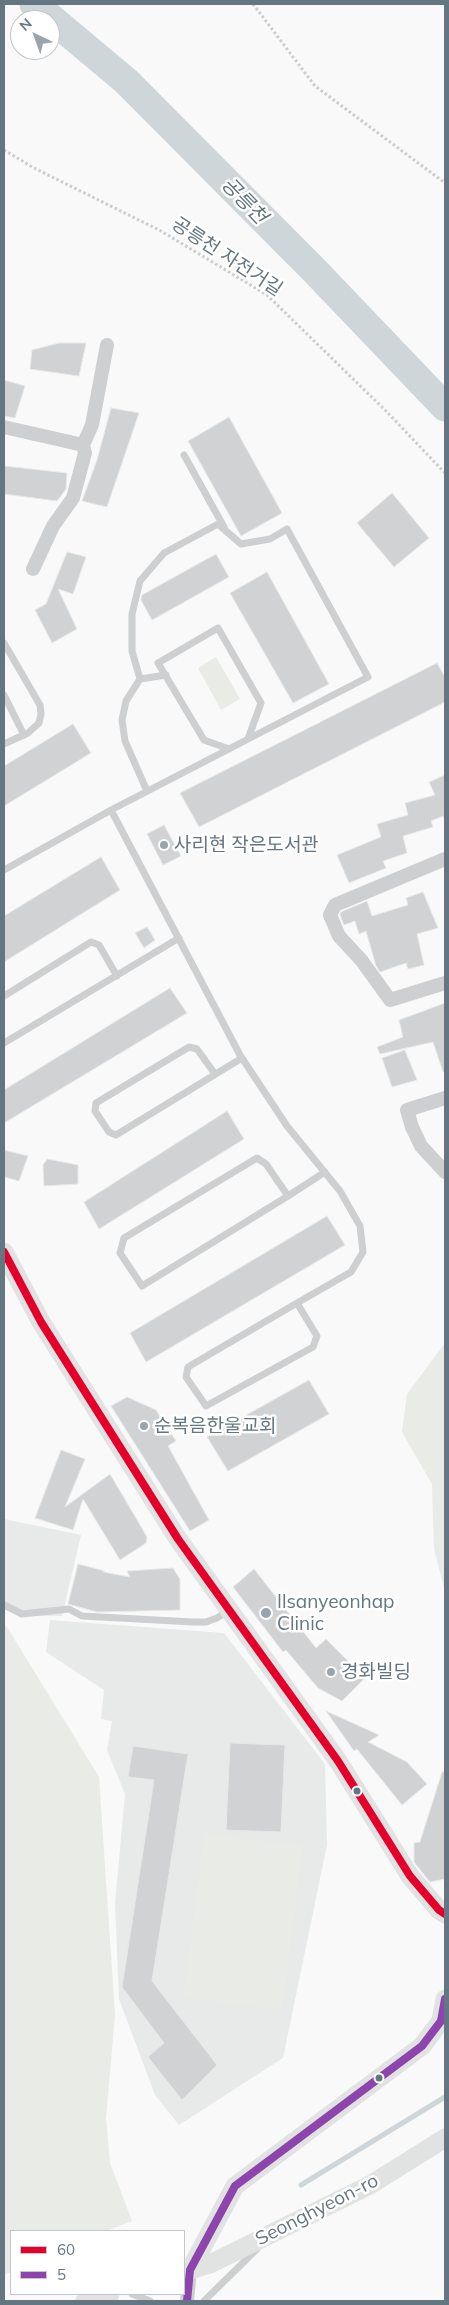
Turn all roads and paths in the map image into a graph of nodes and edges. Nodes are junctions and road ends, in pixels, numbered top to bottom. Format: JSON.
{"nodes":[{"id":1,"x":253,"y":4,"type":"edge"},
{"id":2,"x":4,"y":150,"type":"edge"},
{"id":3,"x":445,"y":183,"type":"edge"},
{"id":4,"x":107,"y":345,"type":"dead end"},
{"id":5,"x":4,"y":427,"type":"edge"},
{"id":6,"x":83,"y":445,"type":"junction"},
{"id":7,"x":184,"y":455,"type":"dead end"},
{"id":8,"x":445,"y":473,"type":"edge"},
{"id":9,"x":226,"y":532,"type":"junction"},
{"id":10,"x":33,"y":569,"type":"dead end"},
{"id":11,"x":4,"y":643,"type":"edge"},
{"id":12,"x":166,"y":675,"type":"junction"},
{"id":13,"x":140,"y":679,"type":"junction"},
{"id":14,"x":4,"y":695,"type":"edge"},
{"id":15,"x":24,"y":735,"type":"junction"},
{"id":16,"x":248,"y":739,"type":"junction"},
{"id":17,"x":4,"y":744,"type":"edge"},
{"id":18,"x":229,"y":749,"type":"junction"},
{"id":19,"x":147,"y":791,"type":"junction"},
{"id":20,"x":111,"y":810,"type":"junction"},
{"id":21,"x":445,"y":859,"type":"edge"},
{"id":22,"x":4,"y":870,"type":"edge"},
{"id":23,"x":179,"y":938,"type":"junction"},
{"id":24,"x":117,"y":976,"type":"junction"},
{"id":25,"x":445,"y":983,"type":"edge"},
{"id":26,"x":4,"y":996,"type":"edge"},
{"id":27,"x":4,"y":1043,"type":"edge"},
{"id":28,"x":242,"y":1058,"type":"junction"},
{"id":29,"x":215,"y":1074,"type":"junction"},
{"id":30,"x":445,"y":1098,"type":"edge"},
{"id":31,"x":325,"y":1172,"type":"junction"},
{"id":32,"x":445,"y":1172,"type":"edge"},
{"id":33,"x":288,"y":1196,"type":"junction"},
{"id":34,"x":4,"y":1252,"type":"edge"},
{"id":35,"x":297,"y":1303,"type":"junction"},
{"id":36,"x":4,"y":1605,"type":"edge"},
{"id":37,"x":229,"y":1610,"type":"junction"},
{"id":38,"x":445,"y":1914,"type":"edge"},
{"id":39,"x":445,"y":1999,"type":"edge"},
{"id":40,"x":445,"y":2138,"type":"edge"},
{"id":41,"x":274,"y":2232,"type":"junction"},
{"id":42,"x":187,"y":2271,"type":"edge"},
{"id":43,"x":106,"y":2295,"type":"edge"},
{"id":44,"x":135,"y":2295,"type":"edge"},
{"id":45,"x":85,"y":2301,"type":"edge"},
{"id":46,"x":150,"y":2301,"type":"edge"},
{"id":47,"x":187,"y":2301,"type":"edge"},
{"id":48,"x":204,"y":2301,"type":"edge"}],
"edges":[{"from":1,"to":3,"type":"path"},
{"from":2,"to":8,"type":"path","name":"공릉천 자전거길"},
{"from":4,"to":6,"type":"street"},
{"from":5,"to":6,"type":"street"},
{"from":6,"to":10,"type":"street"},
{"from":7,"to":9,"type":"lane"},
{"from":9,"to":13,"type":"lane"},
{"from":9,"to":16,"type":"lane"},
{"from":11,"to":15,"type":"lane"},
{"from":12,"to":13,"type":"lane"},
{"from":12,"to":16,"type":"lane"},
{"from":12,"to":18,"type":"lane"},
{"from":13,"to":19,"type":"lane"},
{"from":14,"to":15,"type":"lane"},
{"from":15,"to":17,"type":"lane"},
{"from":16,"to":18,"type":"lane"},
{"from":18,"to":19,"type":"lane"},
{"from":19,"to":20,"type":"lane"},
{"from":20,"to":22,"type":"lane"},
{"from":20,"to":23,"type":"lane"},
{"from":21,"to":25,"type":"street"},
{"from":23,"to":24,"type":"lane"},
{"from":23,"to":28,"type":"lane"},
{"from":24,"to":26,"type":"lane"},
{"from":24,"to":27,"type":"lane"},
{"from":28,"to":29,"type":"lane"},
{"from":28,"to":31,"type":"lane"},
{"from":29,"to":29,"type":"lane"},
{"from":30,"to":32,"type":"street"},
{"from":31,"to":33,"type":"lane"},
{"from":31,"to":35,"type":"lane"},
{"from":33,"to":33,"type":"lane"},
{"from":34,"to":37,"type":"street"},
{"from":35,"to":35,"type":"lane"},
{"from":36,"to":37,"type":"lane"},
{"from":37,"to":38,"type":"street"},
{"from":39,"to":42,"type":"street"},
{"from":40,"to":41,"type":"street","name":"Seonghyeon-ro"},
{"from":41,"to":42,"type":"street","name":"Seonghyeon-ro"},
{"from":41,"to":48,"type":"lane"},
{"from":42,"to":47,"type":"street"},
{"from":43,"to":45,"type":"street"},
{"from":44,"to":46,"type":"lane"}]}
